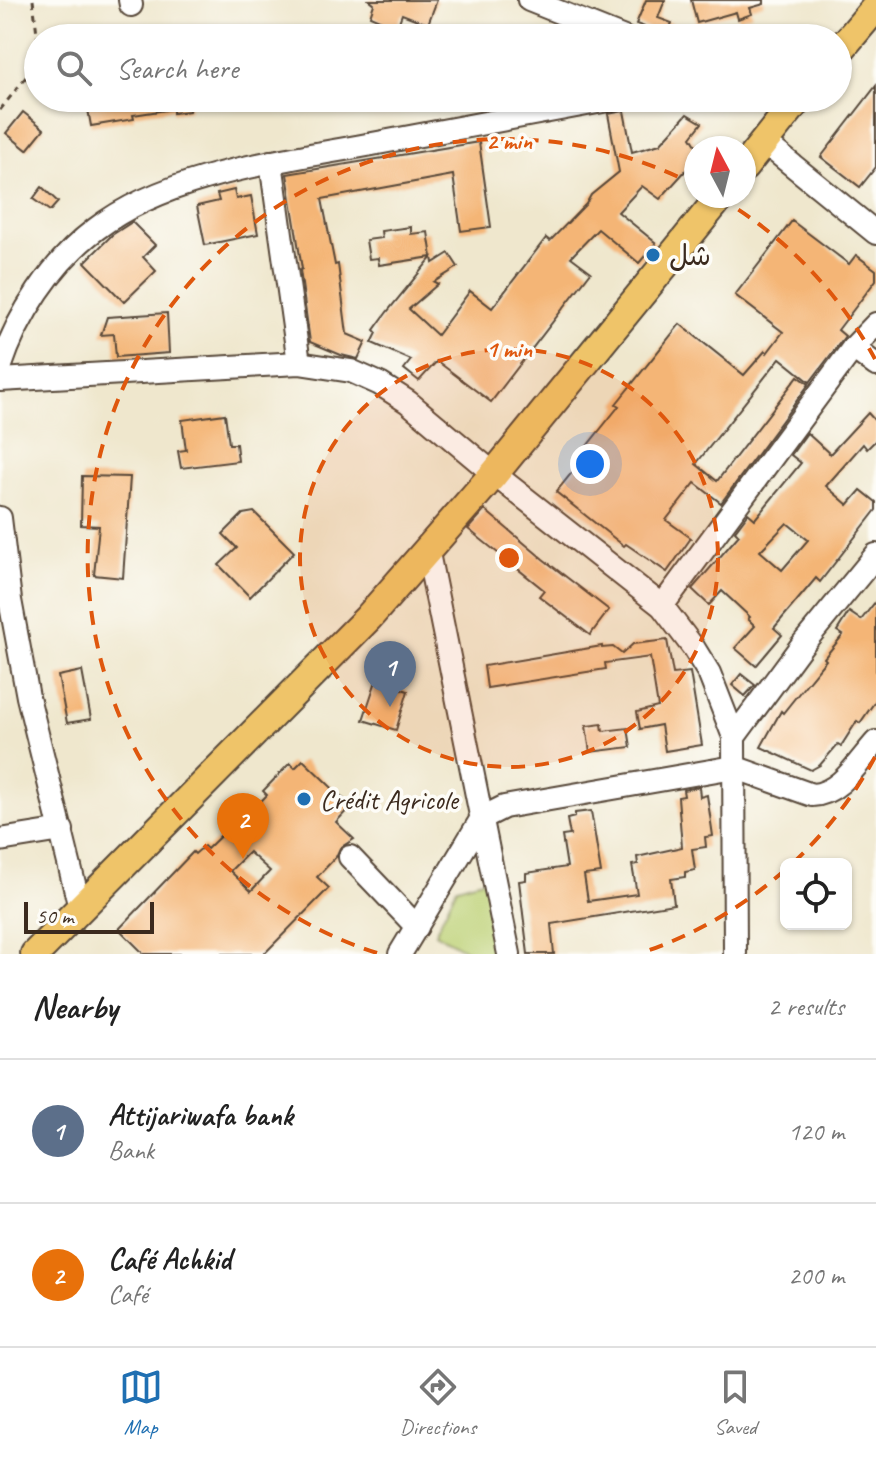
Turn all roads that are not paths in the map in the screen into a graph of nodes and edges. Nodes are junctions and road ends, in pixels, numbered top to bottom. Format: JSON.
{"nodes":[{"id":1,"x":529,"y":0,"type":"edge"},
{"id":2,"x":876,"y":7,"type":"edge"},
{"id":3,"x":589,"y":24,"type":"edge"},
{"id":4,"x":852,"y":35,"type":"edge"},
{"id":5,"x":543,"y":112,"type":"edge"},
{"id":6,"x":788,"y":112,"type":"edge"},
{"id":7,"x":764,"y":142,"type":"junction"},
{"id":8,"x":756,"y":152,"type":"edge"},
{"id":9,"x":271,"y":162,"type":"junction"},
{"id":10,"x":711,"y":208,"type":"edge"},
{"id":11,"x":876,"y":233,"type":"edge"},
{"id":12,"x":876,"y":324,"type":"edge"},
{"id":13,"x":853,"y":348,"type":"junction"},
{"id":14,"x":299,"y":363,"type":"junction"},
{"id":15,"x":876,"y":365,"type":"edge"},
{"id":16,"x":0,"y":368,"type":"edge"},
{"id":17,"x":0,"y":380,"type":"edge"},
{"id":18,"x":494,"y":474,"type":"junction"},
{"id":19,"x":0,"y":518,"type":"edge"},
{"id":20,"x":427,"y":548,"type":"junction"},
{"id":21,"x":876,"y":555,"type":"edge"},
{"id":22,"x":662,"y":606,"type":"junction"},
{"id":23,"x":734,"y":737,"type":"junction"},
{"id":24,"x":876,"y":742,"type":"edge"},
{"id":25,"x":734,"y":767,"type":"junction"},
{"id":26,"x":482,"y":818,"type":"junction"},
{"id":27,"x":62,"y":830,"type":"junction"},
{"id":28,"x":0,"y":840,"type":"edge"},
{"id":29,"x":350,"y":857,"type":"dead end"},
{"id":30,"x":80,"y":908,"type":"junction"},
{"id":31,"x":417,"y":927,"type":"junction"},
{"id":32,"x":35,"y":954,"type":"edge"},
{"id":33,"x":400,"y":954,"type":"edge"},
{"id":34,"x":509,"y":954,"type":"edge"},
{"id":35,"x":735,"y":954,"type":"edge"}],
"edges":[{"from":1,"to":3,"type":"street"},
{"from":2,"to":4,"type":"main road"},
{"from":5,"to":9,"type":"street"},
{"from":6,"to":7,"type":"main road"},
{"from":7,"to":8,"type":"main road"},
{"from":7,"to":11,"type":"street"},
{"from":9,"to":14,"type":"street"},
{"from":9,"to":16,"type":"street"},
{"from":10,"to":18,"type":"main road"},
{"from":12,"to":13,"type":"street"},
{"from":13,"to":15,"type":"street"},
{"from":13,"to":22,"type":"street"},
{"from":14,"to":17,"type":"street"},
{"from":14,"to":18,"type":"street"},
{"from":18,"to":20,"type":"main road"},
{"from":18,"to":22,"type":"street"},
{"from":19,"to":27,"type":"street"},
{"from":20,"to":26,"type":"street"},
{"from":20,"to":30,"type":"main road"},
{"from":21,"to":23,"type":"street"},
{"from":22,"to":23,"type":"street"},
{"from":23,"to":25,"type":"street"},
{"from":24,"to":25,"type":"street"},
{"from":25,"to":26,"type":"street"},
{"from":25,"to":35,"type":"street"},
{"from":26,"to":31,"type":"street"},
{"from":26,"to":34,"type":"street"},
{"from":27,"to":28,"type":"street"},
{"from":27,"to":30,"type":"street"},
{"from":29,"to":31,"type":"street"},
{"from":30,"to":32,"type":"main road"},
{"from":31,"to":33,"type":"street"}]}
